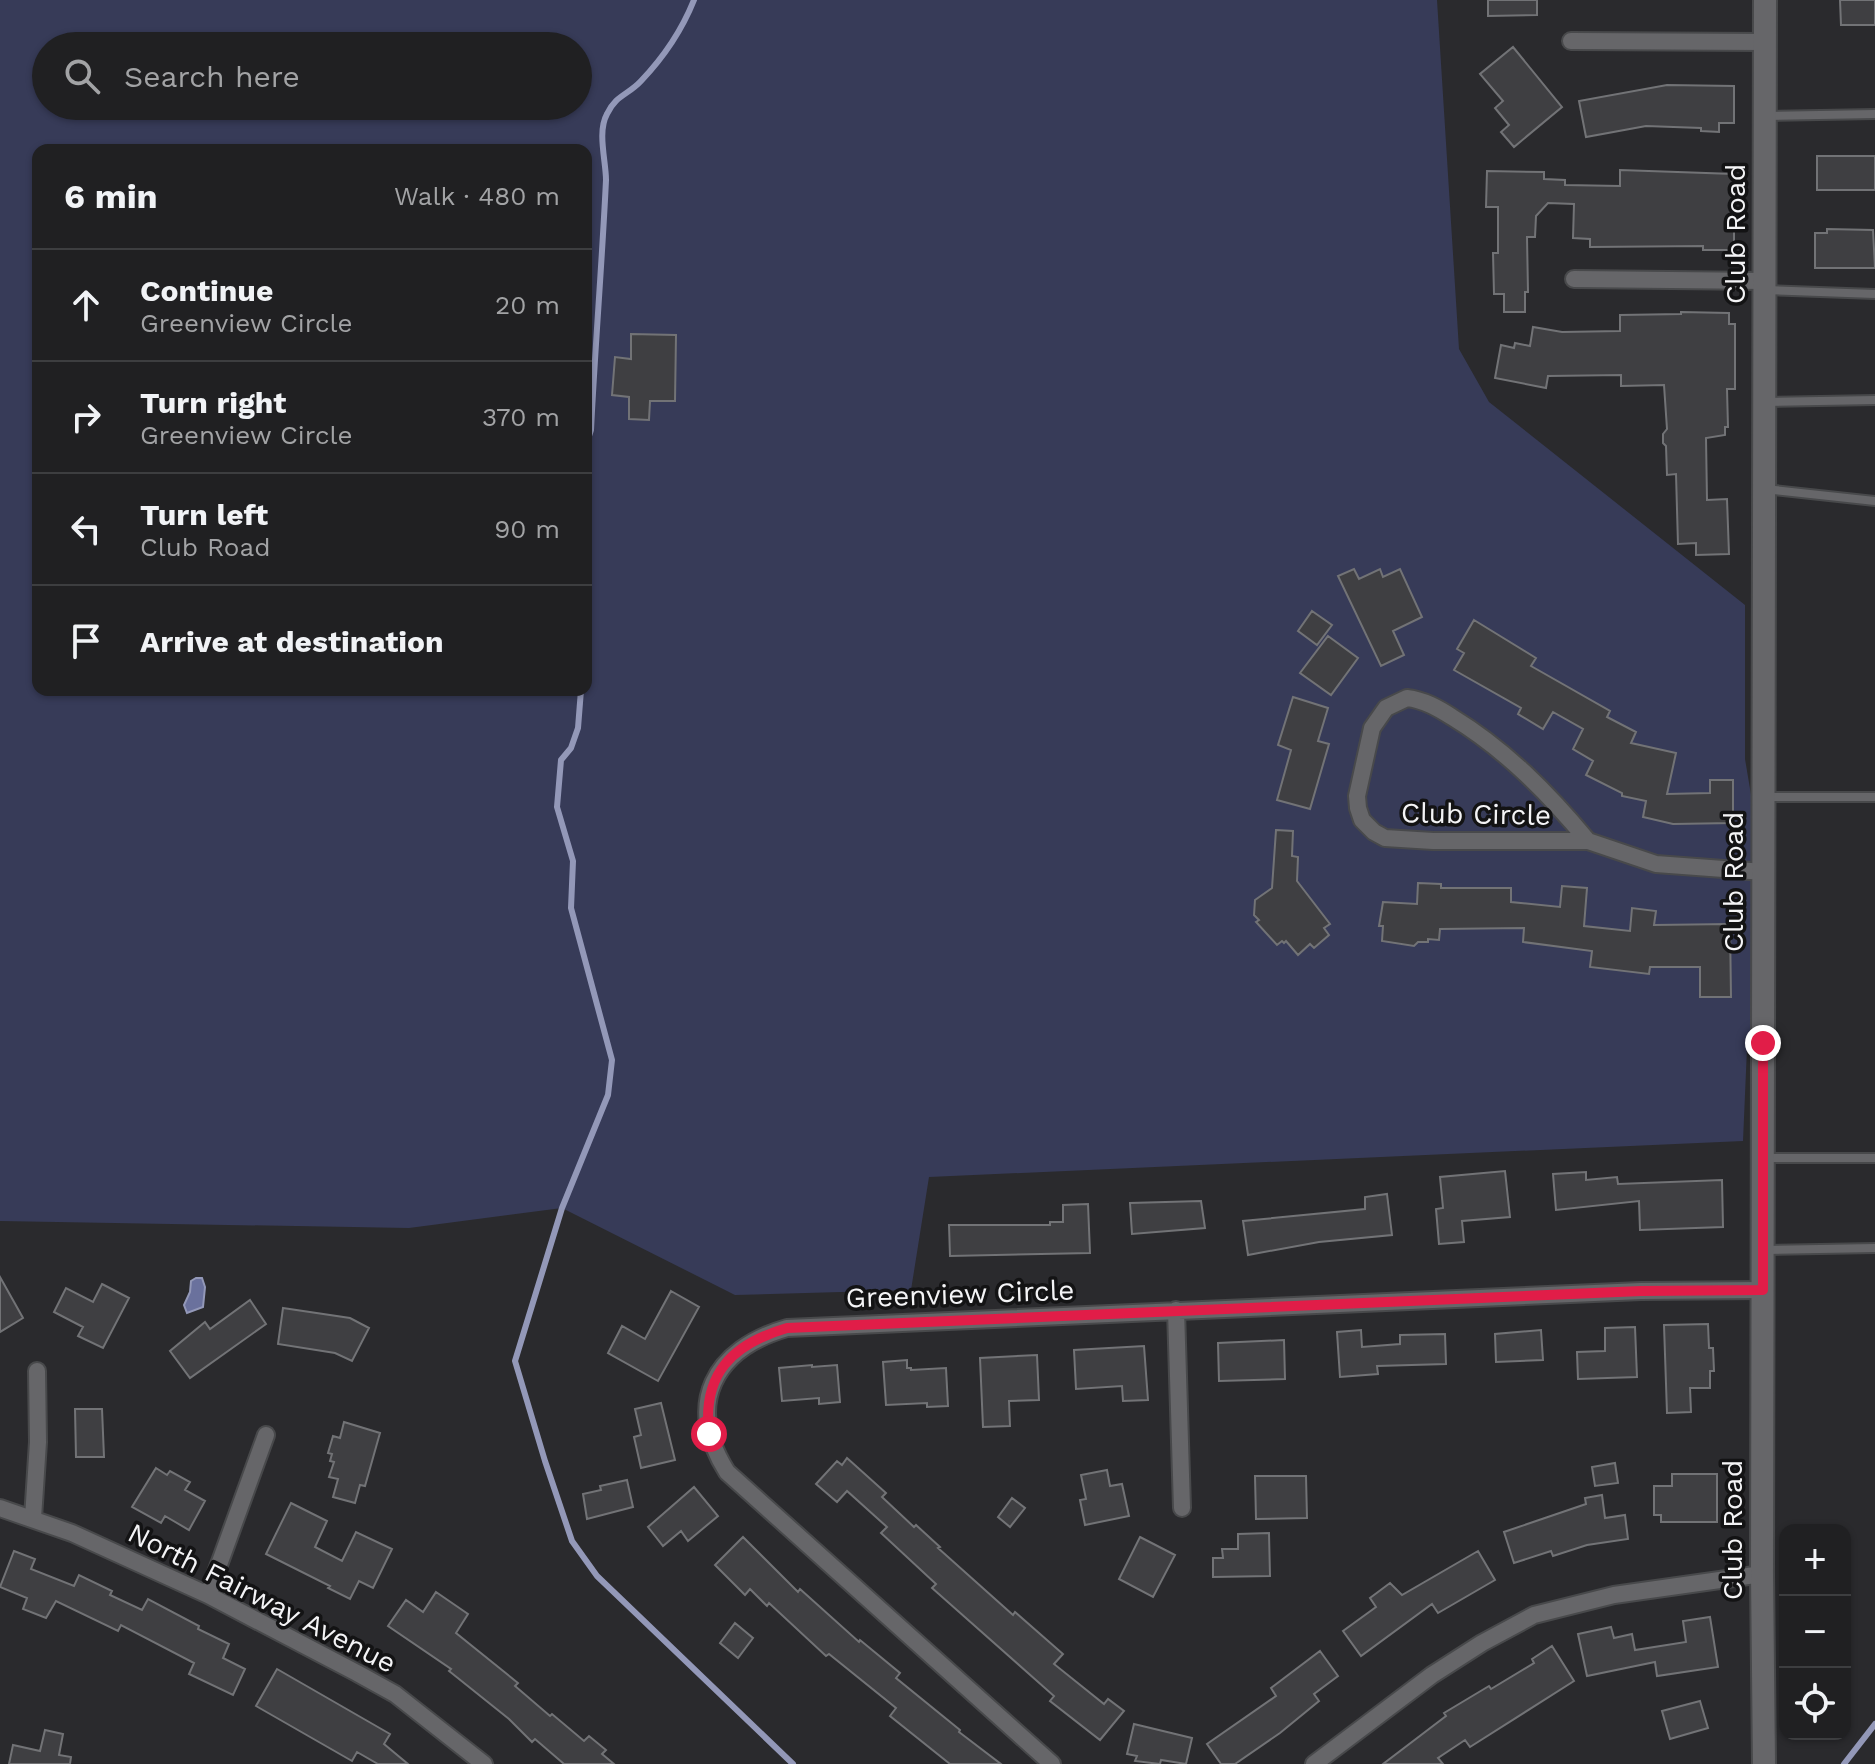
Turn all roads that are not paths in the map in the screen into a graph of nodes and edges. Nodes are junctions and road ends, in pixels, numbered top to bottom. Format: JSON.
{"nodes":[{"id":1,"x":1765,"y":0,"type":"edge"},
{"id":2,"x":1571,"y":41,"type":"dead end"},
{"id":3,"x":1765,"y":42,"type":"junction"},
{"id":4,"x":1875,"y":114,"type":"edge"},
{"id":5,"x":1765,"y":116,"type":"junction"},
{"id":6,"x":1574,"y":279,"type":"dead end"},
{"id":7,"x":1765,"y":286,"type":"junction"},
{"id":8,"x":1875,"y":294,"type":"edge"},
{"id":9,"x":1875,"y":400,"type":"edge"},
{"id":10,"x":1764,"y":402,"type":"junction"},
{"id":11,"x":1764,"y":489,"type":"junction"},
{"id":12,"x":1875,"y":501,"type":"edge"},
{"id":13,"x":1764,"y":797,"type":"junction"},
{"id":14,"x":1875,"y":797,"type":"edge"},
{"id":15,"x":1588,"y":841,"type":"junction"},
{"id":16,"x":1764,"y":872,"type":"junction"},
{"id":17,"x":1763,"y":1158,"type":"junction"},
{"id":18,"x":1875,"y":1158,"type":"edge"},
{"id":19,"x":1875,"y":1248,"type":"edge"},
{"id":20,"x":1763,"y":1250,"type":"junction"},
{"id":21,"x":1763,"y":1290,"type":"junction"},
{"id":22,"x":1176,"y":1310,"type":"junction"},
{"id":23,"x":37,"y":1371,"type":"dead end"},
{"id":24,"x":266,"y":1435,"type":"dead end"},
{"id":25,"x":0,"y":1508,"type":"edge"},
{"id":26,"x":1182,"y":1508,"type":"dead end"},
{"id":27,"x":33,"y":1518,"type":"junction"},
{"id":28,"x":1762,"y":1574,"type":"junction"},
{"id":29,"x":208,"y":1595,"type":"junction"},
{"id":30,"x":484,"y":1764,"type":"edge"},
{"id":31,"x":1052,"y":1764,"type":"edge"},
{"id":32,"x":1314,"y":1764,"type":"edge"},
{"id":33,"x":1764,"y":1764,"type":"edge"}],
"edges":[{"from":1,"to":3,"type":"street","name":"Club Road"},
{"from":2,"to":3,"type":"street"},
{"from":3,"to":5,"type":"street","name":"Club Road"},
{"from":4,"to":5,"type":"lane"},
{"from":5,"to":7,"type":"street","name":"Club Road"},
{"from":6,"to":7,"type":"street"},
{"from":7,"to":8,"type":"lane"},
{"from":7,"to":10,"type":"street","name":"Club Road"},
{"from":9,"to":10,"type":"lane"},
{"from":10,"to":11,"type":"street","name":"Club Road"},
{"from":11,"to":12,"type":"lane"},
{"from":11,"to":13,"type":"street","name":"Club Road"},
{"from":13,"to":14,"type":"lane"},
{"from":13,"to":16,"type":"street","name":"Club Road"},
{"from":15,"to":15,"type":"street","name":"Club Circle"},
{"from":15,"to":16,"type":"street","name":"Club Circle"},
{"from":16,"to":17,"type":"street","name":"Club Road"},
{"from":17,"to":18,"type":"lane"},
{"from":17,"to":20,"type":"street","name":"Club Road"},
{"from":19,"to":20,"type":"lane"},
{"from":20,"to":21,"type":"street","name":"Club Road"},
{"from":21,"to":22,"type":"street","name":"Greenview Circle"},
{"from":21,"to":28,"type":"street","name":"Club Road"},
{"from":22,"to":26,"type":"street"},
{"from":22,"to":31,"type":"street","name":"Greenview Circle"},
{"from":23,"to":27,"type":"street"},
{"from":24,"to":29,"type":"street"},
{"from":25,"to":27,"type":"street","name":"North Fairway Avenue"},
{"from":27,"to":29,"type":"street","name":"North Fairway Avenue"},
{"from":28,"to":32,"type":"street"},
{"from":28,"to":33,"type":"street","name":"Club Road"},
{"from":29,"to":30,"type":"street","name":"North Fairway Avenue"}]}
